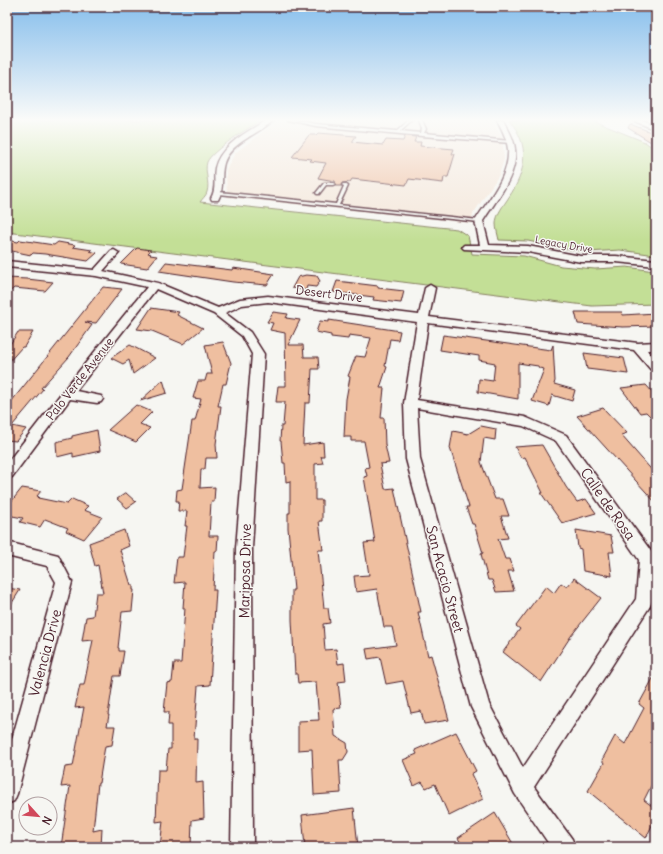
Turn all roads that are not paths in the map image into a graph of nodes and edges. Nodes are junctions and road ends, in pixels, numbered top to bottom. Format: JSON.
{"nodes":[{"id":1,"x":222,"y":160,"type":"edge"},
{"id":2,"x":512,"y":160,"type":"edge"},
{"id":3,"x":333,"y":184,"type":"dead end"},
{"id":4,"x":344,"y":185,"type":"dead end"},
{"id":5,"x":318,"y":193,"type":"dead end"},
{"id":6,"x":217,"y":195,"type":"joint"},
{"id":7,"x":338,"y":206,"type":"junction"},
{"id":8,"x":479,"y":221,"type":"junction"},
{"id":9,"x":468,"y":247,"type":"dead end"},
{"id":10,"x":485,"y":247,"type":"junction"},
{"id":11,"x":114,"y":253,"type":"dead end"},
{"id":12,"x":7,"y":264,"type":"edge"},
{"id":13,"x":656,"y":264,"type":"edge"},
{"id":14,"x":96,"y":273,"type":"junction"},
{"id":15,"x":154,"y":285,"type":"junction"},
{"id":16,"x":430,"y":288,"type":"dead end"},
{"id":17,"x":218,"y":312,"type":"junction"},
{"id":18,"x":423,"y":319,"type":"junction"},
{"id":19,"x":656,"y":346,"type":"edge"},
{"id":20,"x":638,"y":347,"type":"junction"},
{"id":21,"x":656,"y":368,"type":"edge"},
{"id":22,"x":68,"y":394,"type":"junction"},
{"id":23,"x":97,"y":398,"type":"dead end"},
{"id":24,"x":410,"y":403,"type":"junction"},
{"id":25,"x":7,"y":473,"type":"edge"},
{"id":26,"x":7,"y":550,"type":"edge"},
{"id":27,"x":522,"y":787,"type":"junction"},
{"id":28,"x":7,"y":794,"type":"edge"},
{"id":29,"x":242,"y":847,"type":"edge"},
{"id":30,"x":564,"y":847,"type":"edge"}],
"edges":[{"from":1,"to":6,"type":"street"},
{"from":2,"to":8,"type":"street"},
{"from":3,"to":5,"type":"lane"},
{"from":4,"to":7,"type":"lane"},
{"from":6,"to":7,"type":"lane"},
{"from":7,"to":8,"type":"lane"},
{"from":8,"to":10,"type":"street"},
{"from":9,"to":10,"type":"street","name":"Legacy Drive"},
{"from":10,"to":13,"type":"street","name":"Legacy Drive"},
{"from":11,"to":14,"type":"street"},
{"from":12,"to":14,"type":"street"},
{"from":14,"to":15,"type":"street"},
{"from":15,"to":17,"type":"street"},
{"from":15,"to":22,"type":"street","name":"Palo Verde Avenue"},
{"from":16,"to":18,"type":"street","name":"San Acacio Street"},
{"from":17,"to":18,"type":"street","name":"Desert Drive"},
{"from":17,"to":29,"type":"street","name":"Mariposa Drive"},
{"from":18,"to":20,"type":"street","name":"Desert Drive"},
{"from":18,"to":24,"type":"street","name":"San Acacio Street"},
{"from":19,"to":20,"type":"street","name":"Desert Drive"},
{"from":20,"to":21,"type":"street"},
{"from":22,"to":23,"type":"street"},
{"from":22,"to":25,"type":"street","name":"Palo Verde Avenue"},
{"from":24,"to":27,"type":"street","name":"San Acacio Street"},
{"from":24,"to":27,"type":"street","name":"Calle de Rosa"},
{"from":26,"to":28,"type":"street","name":"Valencia Drive"},
{"from":27,"to":30,"type":"street","name":"San Acacio Street"}]}
